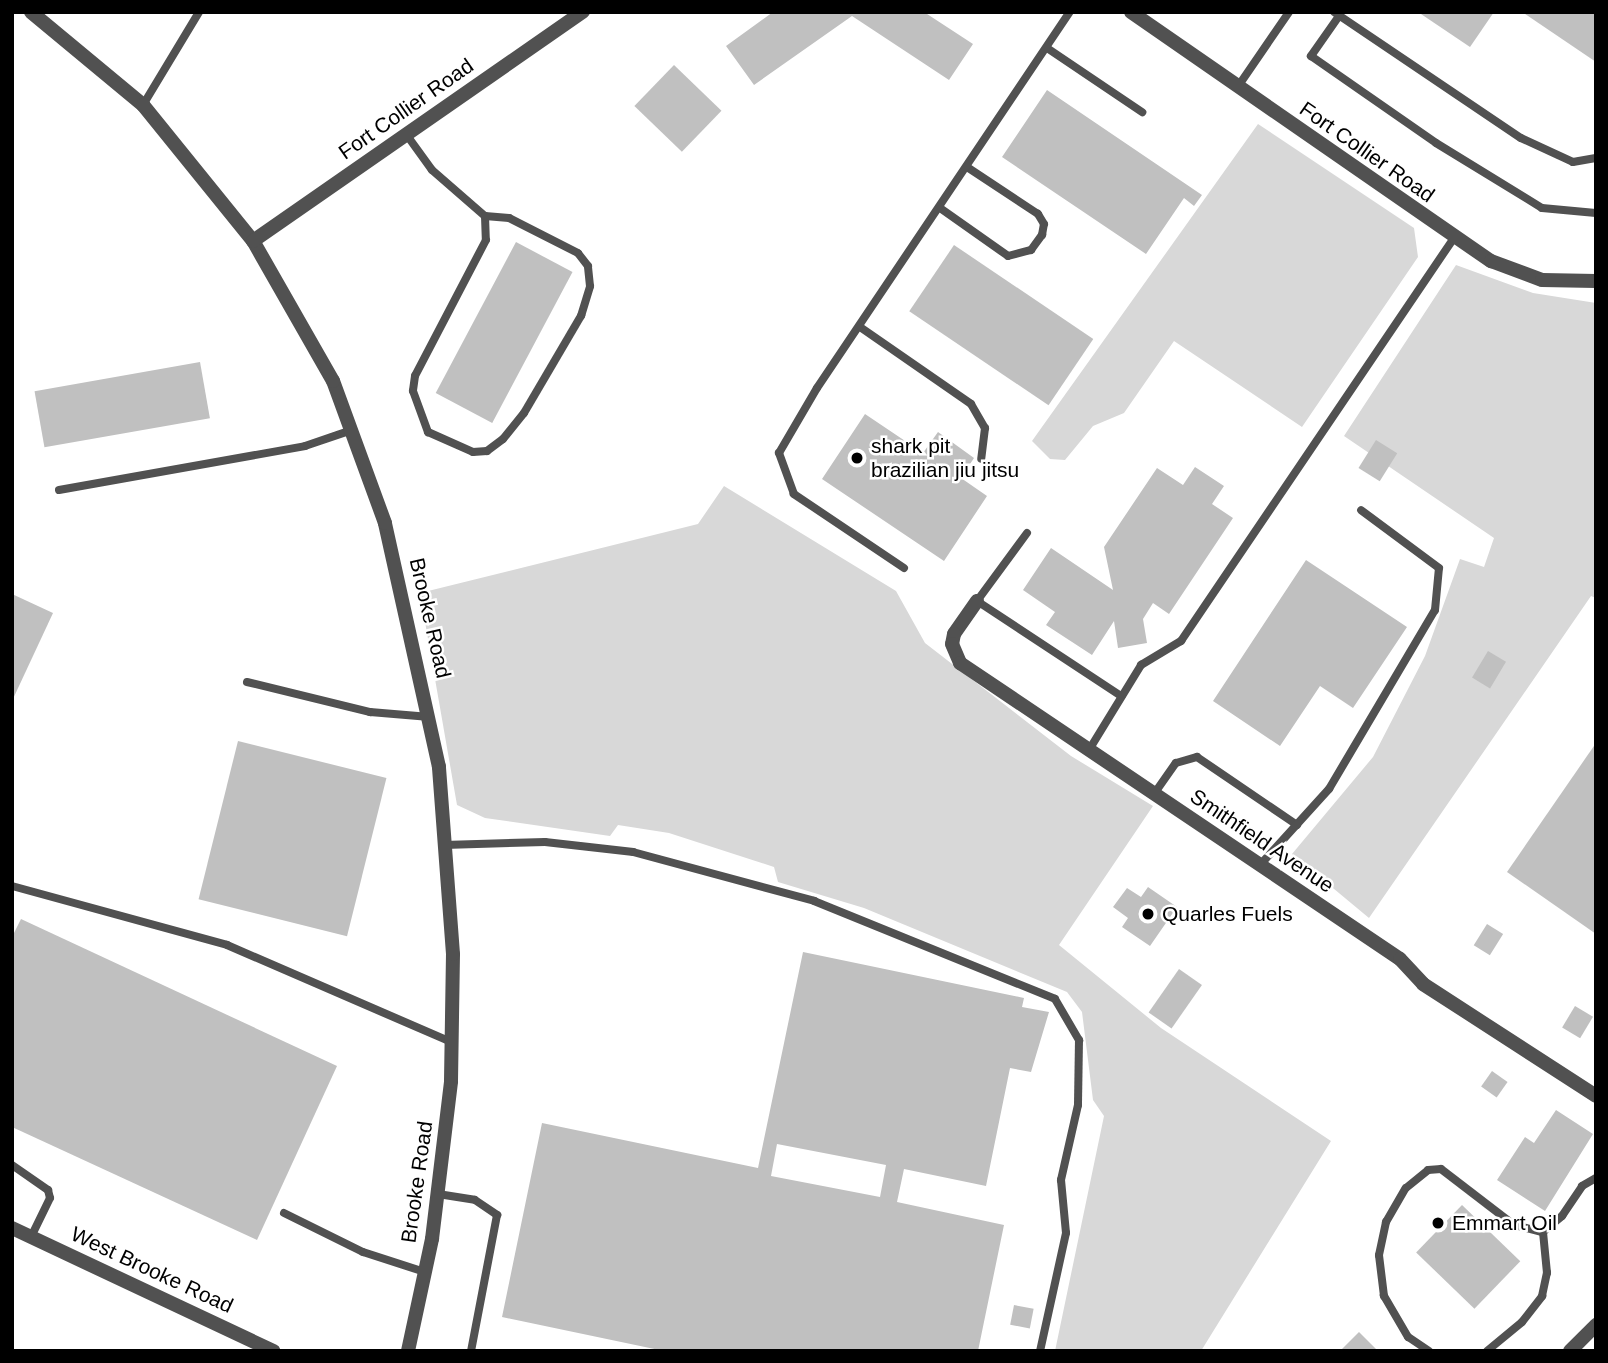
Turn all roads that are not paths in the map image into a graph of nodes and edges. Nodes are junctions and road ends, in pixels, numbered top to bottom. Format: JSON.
{"nodes":[{"id":1,"x":31,"y":12,"type":"edge"},
{"id":2,"x":199,"y":12,"type":"edge"},
{"id":3,"x":583,"y":12,"type":"edge"},
{"id":4,"x":1070,"y":12,"type":"edge"},
{"id":5,"x":1131,"y":12,"type":"edge"},
{"id":6,"x":1289,"y":12,"type":"edge"},
{"id":7,"x":1337,"y":14,"type":"edge"},
{"id":8,"x":1046,"y":48,"type":"junction"},
{"id":9,"x":1239,"y":85,"type":"junction"},
{"id":10,"x":143,"y":105,"type":"junction"},
{"id":11,"x":1142,"y":112,"type":"dead end"},
{"id":12,"x":406,"y":134,"type":"junction"},
{"id":13,"x":1596,"y":158,"type":"edge"},
{"id":14,"x":967,"y":167,"type":"junction"},
{"id":15,"x":940,"y":208,"type":"junction"},
{"id":16,"x":1596,"y":213,"type":"edge"},
{"id":17,"x":485,"y":216,"type":"junction"},
{"id":18,"x":1453,"y":239,"type":"junction"},
{"id":19,"x":253,"y":241,"type":"junction"},
{"id":20,"x":1596,"y":281,"type":"edge"},
{"id":21,"x":860,"y":327,"type":"junction"},
{"id":22,"x":352,"y":430,"type":"junction"},
{"id":23,"x":981,"y":459,"type":"dead end"},
{"id":24,"x":59,"y":490,"type":"dead end"},
{"id":25,"x":1361,"y":510,"type":"dead end"},
{"id":26,"x":1027,"y":533,"type":"dead end"},
{"id":27,"x":904,"y":568,"type":"dead end"},
{"id":28,"x":977,"y":601,"type":"junction"},
{"id":29,"x":247,"y":682,"type":"dead end"},
{"id":30,"x":1121,"y":696,"type":"junction"},
{"id":31,"x":430,"y":716,"type":"junction"},
{"id":32,"x":1089,"y":750,"type":"junction"},
{"id":33,"x":1154,"y":794,"type":"junction"},
{"id":34,"x":1297,"y":825,"type":"junction"},
{"id":35,"x":444,"y":845,"type":"junction"},
{"id":36,"x":1260,"y":865,"type":"junction"},
{"id":37,"x":12,"y":887,"type":"edge"},
{"id":38,"x":451,"y":1042,"type":"junction"},
{"id":39,"x":1596,"y":1096,"type":"edge"},
{"id":40,"x":12,"y":1164,"type":"edge"},
{"id":41,"x":1596,"y":1178,"type":"edge"},
{"id":42,"x":438,"y":1194,"type":"junction"},
{"id":43,"x":284,"y":1213,"type":"dead end"},
{"id":44,"x":12,"y":1228,"type":"edge"},
{"id":45,"x":1543,"y":1232,"type":"junction"},
{"id":46,"x":31,"y":1237,"type":"junction"},
{"id":47,"x":425,"y":1272,"type":"junction"},
{"id":48,"x":1596,"y":1325,"type":"edge"},
{"id":49,"x":273,"y":1351,"type":"edge"},
{"id":50,"x":408,"y":1351,"type":"edge"},
{"id":51,"x":471,"y":1351,"type":"edge"},
{"id":52,"x":1040,"y":1351,"type":"edge"},
{"id":53,"x":1429,"y":1351,"type":"edge"},
{"id":54,"x":1487,"y":1351,"type":"edge"},
{"id":55,"x":1570,"y":1351,"type":"edge"}],
"edges":[{"from":1,"to":10,"type":"street","name":"Brooke Road"},
{"from":2,"to":10,"type":"lane"},
{"from":3,"to":12,"type":"street","name":"Fort Collier Road"},
{"from":4,"to":8,"type":"lane"},
{"from":5,"to":9,"type":"street","name":"Fort Collier Road"},
{"from":6,"to":9,"type":"lane"},
{"from":7,"to":13,"type":"lane"},
{"from":7,"to":16,"type":"lane"},
{"from":8,"to":11,"type":"lane"},
{"from":8,"to":14,"type":"lane"},
{"from":9,"to":18,"type":"street","name":"Fort Collier Road"},
{"from":10,"to":19,"type":"street","name":"Brooke Road"},
{"from":12,"to":17,"type":"lane"},
{"from":12,"to":19,"type":"street","name":"Fort Collier Road"},
{"from":14,"to":15,"type":"lane"},
{"from":14,"to":15,"type":"lane"},
{"from":15,"to":21,"type":"lane"},
{"from":17,"to":17,"type":"lane"},
{"from":18,"to":20,"type":"street","name":"Fort Collier Road"},
{"from":18,"to":30,"type":"lane"},
{"from":19,"to":22,"type":"street","name":"Brooke Road"},
{"from":21,"to":23,"type":"lane"},
{"from":21,"to":27,"type":"lane"},
{"from":22,"to":24,"type":"lane"},
{"from":22,"to":31,"type":"street","name":"Brooke Road"},
{"from":25,"to":34,"type":"lane"},
{"from":26,"to":28,"type":"lane"},
{"from":28,"to":30,"type":"lane"},
{"from":28,"to":32,"type":"street","name":"Smithfield Avenue"},
{"from":29,"to":31,"type":"lane"},
{"from":30,"to":32,"type":"lane"},
{"from":31,"to":35,"type":"street","name":"Brooke Road"},
{"from":32,"to":33,"type":"street","name":"Smithfield Avenue"},
{"from":33,"to":34,"type":"lane"},
{"from":33,"to":36,"type":"street","name":"Smithfield Avenue"},
{"from":34,"to":36,"type":"lane"},
{"from":35,"to":38,"type":"street","name":"Brooke Road"},
{"from":35,"to":52,"type":"lane"},
{"from":36,"to":39,"type":"street","name":"Smithfield Avenue"},
{"from":37,"to":38,"type":"lane"},
{"from":38,"to":42,"type":"street","name":"Brooke Road"},
{"from":40,"to":46,"type":"lane"},
{"from":41,"to":45,"type":"lane"},
{"from":42,"to":47,"type":"street","name":"Brooke Road"},
{"from":42,"to":51,"type":"lane"},
{"from":43,"to":47,"type":"lane"},
{"from":44,"to":46,"type":"street","name":"West Brooke Road"},
{"from":45,"to":53,"type":"lane"},
{"from":45,"to":54,"type":"lane"},
{"from":46,"to":49,"type":"street","name":"West Brooke Road"},
{"from":47,"to":50,"type":"street","name":"Brooke Road"},
{"from":48,"to":55,"type":"street"}]}
